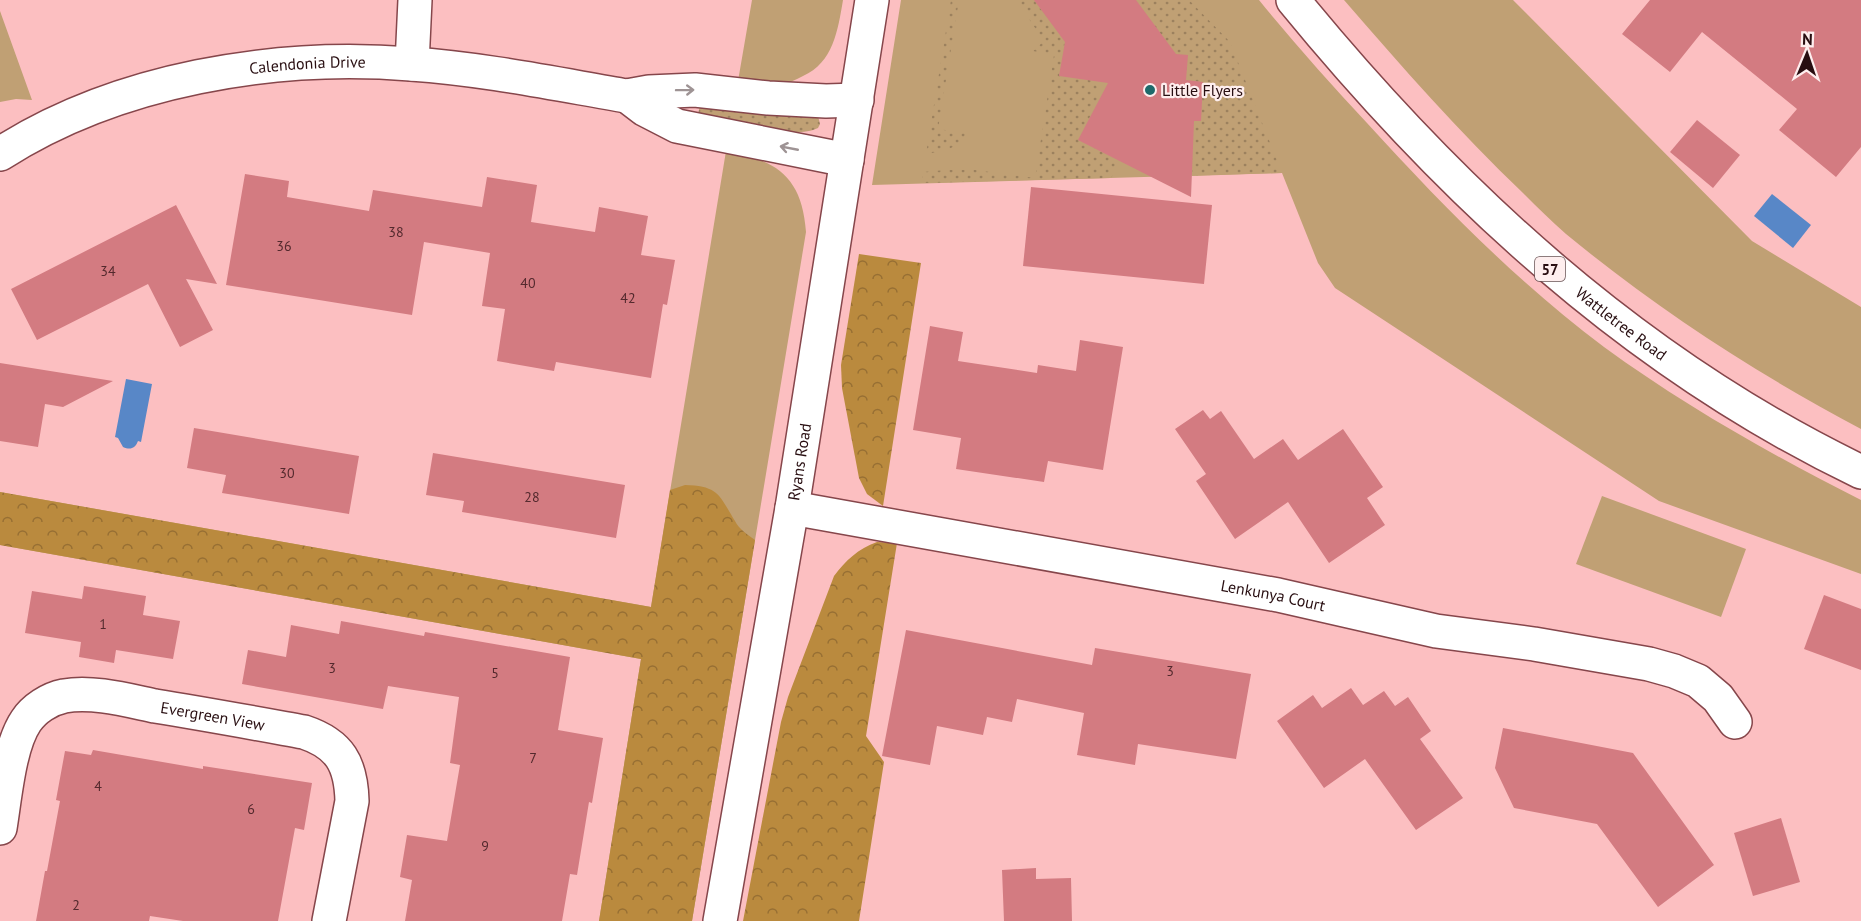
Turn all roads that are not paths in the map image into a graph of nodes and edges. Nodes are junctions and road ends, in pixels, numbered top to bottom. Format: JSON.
{"nodes":[{"id":1,"x":416,"y":0,"type":"edge"},
{"id":2,"x":872,"y":0,"type":"edge"},
{"id":3,"x":1293,"y":0,"type":"edge"},
{"id":4,"x":412,"y":64,"type":"junction"},
{"id":5,"x":627,"y":96,"type":"junction"},
{"id":6,"x":857,"y":100,"type":"junction"},
{"id":7,"x":0,"y":154,"type":"edge"},
{"id":8,"x":847,"y":159,"type":"junction"},
{"id":9,"x":1861,"y":472,"type":"edge"},
{"id":10,"x":792,"y":508,"type":"junction"},
{"id":11,"x":1735,"y":722,"type":"dead end"},
{"id":12,"x":0,"y":828,"type":"edge"},
{"id":13,"x":329,"y":921,"type":"edge"},
{"id":14,"x":720,"y":921,"type":"edge"}],
"edges":[{"from":1,"to":4,"type":"street"},
{"from":2,"to":6,"type":"street","name":"Ryans Road"},
{"from":3,"to":9,"type":"street","name":"Wattletree Road","number":"57"},
{"from":4,"to":5,"type":"street","name":"Calendonia Drive"},
{"from":4,"to":7,"type":"street","name":"Calendonia Drive"},
{"from":5,"to":6,"type":"street","name":"Calendonia Drive","one_way":true},
{"from":8,"to":5,"type":"street","name":"Calendonia Drive","one_way":true},
{"from":6,"to":8,"type":"street","name":"Ryans Road"},
{"from":8,"to":10,"type":"street","name":"Ryans Road"},
{"from":10,"to":11,"type":"street","name":"Lenkunya Court"},
{"from":10,"to":14,"type":"street","name":"Ryans Road"},
{"from":12,"to":13,"type":"street","name":"Evergreen View"}]}
